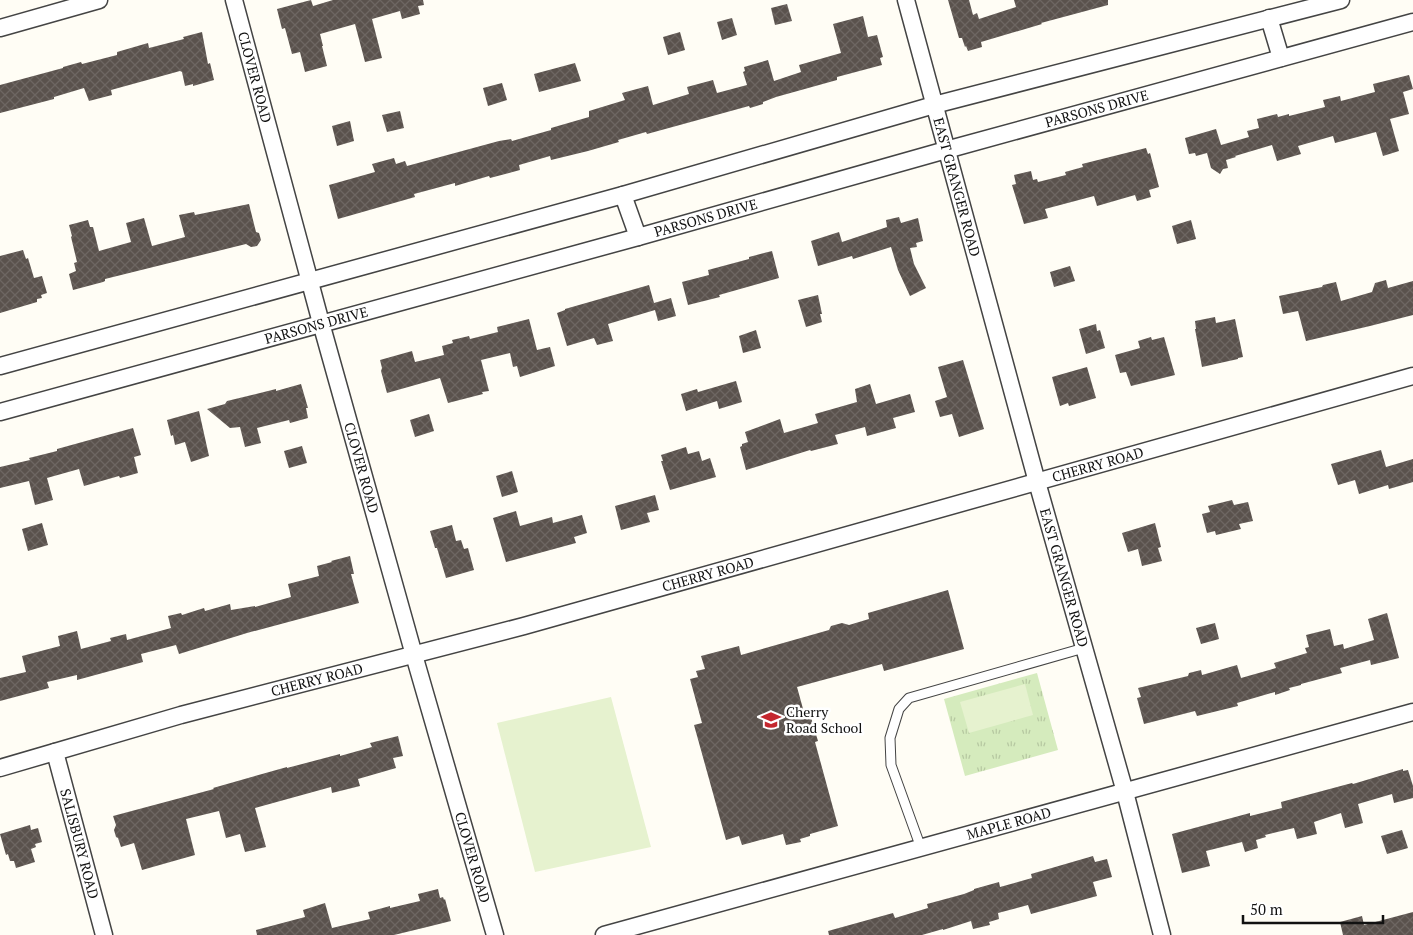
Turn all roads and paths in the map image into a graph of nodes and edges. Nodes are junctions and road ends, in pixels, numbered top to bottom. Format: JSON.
{"nodes":[{"id":1,"x":99,"y":0,"type":"edge"},
{"id":2,"x":234,"y":0,"type":"edge"},
{"id":3,"x":906,"y":0,"type":"edge"},
{"id":4,"x":1341,"y":0,"type":"edge"},
{"id":5,"x":1269,"y":18,"type":"junction"},
{"id":6,"x":1413,"y":22,"type":"edge"},
{"id":7,"x":0,"y":28,"type":"edge"},
{"id":8,"x":1281,"y":58,"type":"junction"},
{"id":9,"x":934,"y":105,"type":"junction"},
{"id":10,"x":946,"y":150,"type":"junction"},
{"id":11,"x":623,"y":195,"type":"junction"},
{"id":12,"x":638,"y":237,"type":"junction"},
{"id":13,"x":310,"y":281,"type":"junction"},
{"id":14,"x":321,"y":323,"type":"junction"},
{"id":15,"x":0,"y":366,"type":"edge"},
{"id":16,"x":1413,"y":376,"type":"edge"},
{"id":17,"x":0,"y":412,"type":"edge"},
{"id":18,"x":1037,"y":482,"type":"junction"},
{"id":19,"x":1084,"y":648,"type":"junction"},
{"id":20,"x":414,"y":655,"type":"junction"},
{"id":21,"x":1413,"y":712,"type":"edge"},
{"id":22,"x":55,"y":752,"type":"junction"},
{"id":23,"x":0,"y":768,"type":"edge"},
{"id":24,"x":1125,"y":792,"type":"junction"},
{"id":25,"x":920,"y":848,"type":"junction"},
{"id":26,"x":104,"y":935,"type":"edge"},
{"id":27,"x":495,"y":935,"type":"edge"},
{"id":28,"x":604,"y":935,"type":"edge"},
{"id":29,"x":1162,"y":935,"type":"edge"}],
"edges":[{"from":1,"to":7,"type":"street"},
{"from":2,"to":13,"type":"street","name":"CLOVER ROAD"},
{"from":3,"to":9,"type":"street","name":"EAST GRANGER ROAD"},
{"from":4,"to":5,"type":"street"},
{"from":5,"to":8,"type":"street"},
{"from":5,"to":9,"type":"street"},
{"from":6,"to":8,"type":"street","name":"PARSONS DRIVE"},
{"from":8,"to":10,"type":"street","name":"PARSONS DRIVE"},
{"from":9,"to":10,"type":"street","name":"EAST GRANGER ROAD"},
{"from":9,"to":11,"type":"street"},
{"from":10,"to":12,"type":"street","name":"PARSONS DRIVE"},
{"from":10,"to":18,"type":"street","name":"EAST GRANGER ROAD"},
{"from":11,"to":12,"type":"street"},
{"from":11,"to":13,"type":"street"},
{"from":12,"to":14,"type":"street","name":"PARSONS DRIVE"},
{"from":13,"to":14,"type":"street","name":"CLOVER ROAD"},
{"from":13,"to":15,"type":"street"},
{"from":14,"to":17,"type":"street","name":"PARSONS DRIVE"},
{"from":14,"to":20,"type":"street","name":"CLOVER ROAD"},
{"from":16,"to":18,"type":"street","name":"CHERRY ROAD"},
{"from":18,"to":19,"type":"street","name":"EAST GRANGER ROAD"},
{"from":18,"to":20,"type":"street","name":"CHERRY ROAD"},
{"from":19,"to":24,"type":"street","name":"EAST GRANGER ROAD"},
{"from":19,"to":25,"type":"lane"},
{"from":20,"to":22,"type":"street","name":"CHERRY ROAD"},
{"from":20,"to":27,"type":"street","name":"CLOVER ROAD"},
{"from":21,"to":24,"type":"street","name":"MAPLE ROAD"},
{"from":22,"to":23,"type":"street","name":"CHERRY ROAD"},
{"from":22,"to":26,"type":"street","name":"SALISBURY ROAD"},
{"from":24,"to":25,"type":"street","name":"MAPLE ROAD"},
{"from":24,"to":29,"type":"street","name":"EAST GRANGER ROAD"},
{"from":25,"to":28,"type":"street","name":"MAPLE ROAD"}]}
